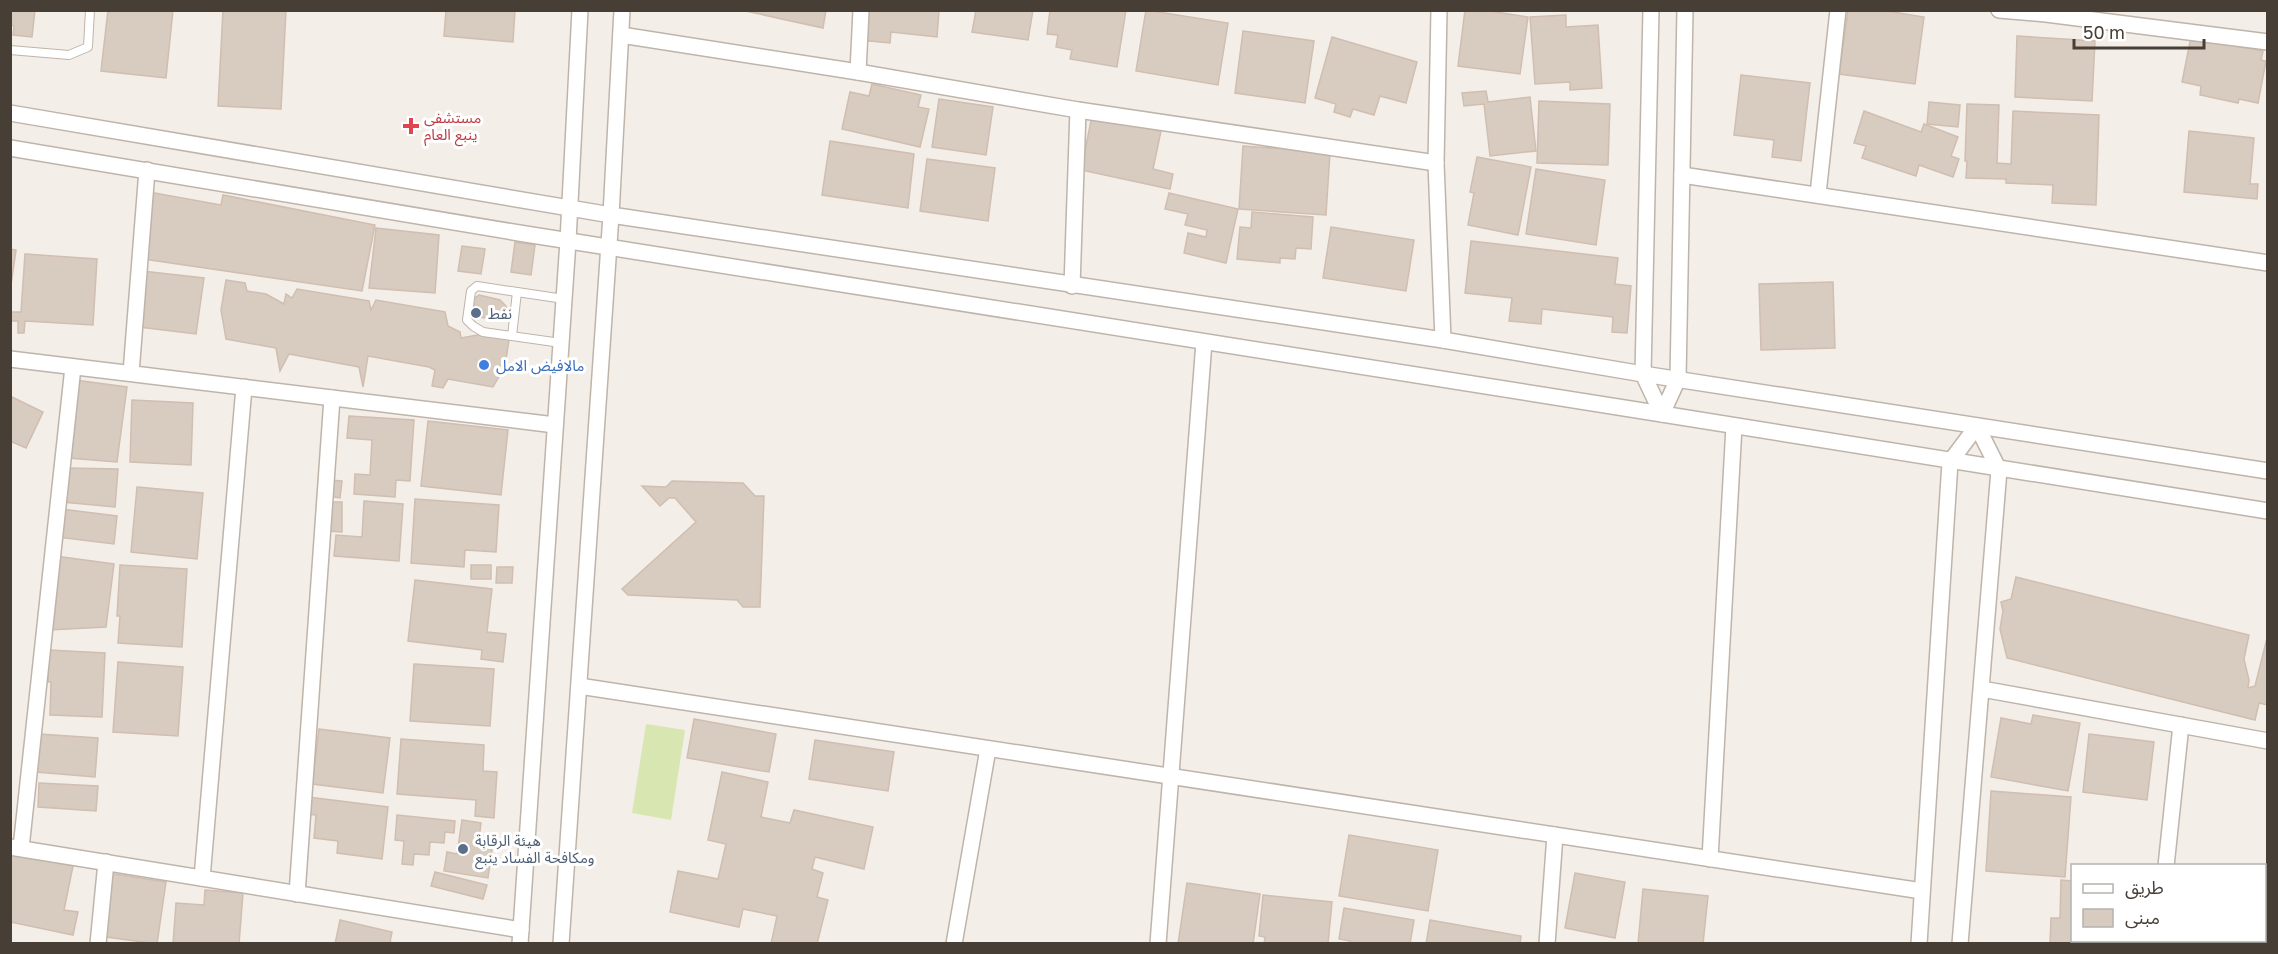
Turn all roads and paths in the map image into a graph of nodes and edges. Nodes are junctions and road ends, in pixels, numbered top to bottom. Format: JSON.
{"nodes":[{"id":1,"x":90,"y":10,"type":"edge"},
{"id":2,"x":580,"y":10,"type":"edge"},
{"id":3,"x":622,"y":10,"type":"edge"},
{"id":4,"x":861,"y":10,"type":"edge"},
{"id":5,"x":1438,"y":10,"type":"edge"},
{"id":6,"x":1651,"y":10,"type":"edge"},
{"id":7,"x":1684,"y":10,"type":"edge"},
{"id":8,"x":1838,"y":10,"type":"edge"},
{"id":9,"x":2000,"y":10,"type":"edge"},
{"id":10,"x":2046,"y":12,"type":"edge"},
{"id":11,"x":621,"y":35,"type":"junction"},
{"id":12,"x":2268,"y":42,"type":"edge"},
{"id":13,"x":10,"y":50,"type":"edge"},
{"id":14,"x":858,"y":72,"type":"junction"},
{"id":15,"x":1078,"y":110,"type":"junction"},
{"id":16,"x":10,"y":113,"type":"edge"},
{"id":17,"x":10,"y":147,"type":"edge"},
{"id":18,"x":1436,"y":163,"type":"junction"},
{"id":19,"x":147,"y":170,"type":"junction"},
{"id":20,"x":1682,"y":176,"type":"junction"},
{"id":21,"x":1818,"y":194,"type":"junction"},
{"id":22,"x":570,"y":208,"type":"junction"},
{"id":23,"x":611,"y":215,"type":"junction"},
{"id":24,"x":568,"y":241,"type":"junction"},
{"id":25,"x":609,"y":247,"type":"junction"},
{"id":26,"x":2268,"y":263,"type":"edge"},
{"id":27,"x":1071,"y":286,"type":"junction"},
{"id":28,"x":517,"y":292,"type":"junction"},
{"id":29,"x":564,"y":299,"type":"junction"},
{"id":30,"x":512,"y":336,"type":"junction"},
{"id":31,"x":1443,"y":340,"type":"junction"},
{"id":32,"x":1204,"y":342,"type":"junction"},
{"id":33,"x":561,"y":343,"type":"junction"},
{"id":34,"x":10,"y":359,"type":"edge"},
{"id":35,"x":74,"y":367,"type":"junction"},
{"id":36,"x":131,"y":374,"type":"junction"},
{"id":37,"x":1643,"y":374,"type":"junction"},
{"id":38,"x":1678,"y":379,"type":"junction"},
{"id":39,"x":244,"y":387,"type":"junction"},
{"id":40,"x":332,"y":398,"type":"junction"},
{"id":41,"x":1662,"y":414,"type":"junction"},
{"id":42,"x":555,"y":425,"type":"junction"},
{"id":43,"x":1734,"y":426,"type":"junction"},
{"id":44,"x":1977,"y":426,"type":"junction"},
{"id":45,"x":1950,"y":462,"type":"junction"},
{"id":46,"x":1999,"y":470,"type":"junction"},
{"id":47,"x":2268,"y":471,"type":"edge"},
{"id":48,"x":2268,"y":511,"type":"edge"},
{"id":49,"x":579,"y":686,"type":"junction"},
{"id":50,"x":1982,"y":689,"type":"junction"},
{"id":51,"x":2181,"y":725,"type":"junction"},
{"id":52,"x":2268,"y":741,"type":"edge"},
{"id":53,"x":988,"y":749,"type":"junction"},
{"id":54,"x":1171,"y":776,"type":"junction"},
{"id":55,"x":1554,"y":835,"type":"junction"},
{"id":56,"x":16,"y":848,"type":"edge"},
{"id":57,"x":1710,"y":859,"type":"junction"},
{"id":58,"x":106,"y":862,"type":"junction"},
{"id":59,"x":2166,"y":864,"type":"edge"},
{"id":60,"x":202,"y":878,"type":"junction"},
{"id":61,"x":1922,"y":891,"type":"junction"},
{"id":62,"x":297,"y":894,"type":"junction"},
{"id":63,"x":520,"y":937,"type":"edge"},
{"id":64,"x":98,"y":944,"type":"edge"},
{"id":65,"x":561,"y":944,"type":"edge"},
{"id":66,"x":954,"y":944,"type":"edge"},
{"id":67,"x":1158,"y":944,"type":"edge"},
{"id":68,"x":1547,"y":944,"type":"edge"},
{"id":69,"x":1919,"y":944,"type":"edge"},
{"id":70,"x":1960,"y":944,"type":"edge"}],
"edges":[{"from":1,"to":13,"type":"lane"},
{"from":2,"to":22,"type":"street"},
{"from":3,"to":11,"type":"street"},
{"from":4,"to":14,"type":"street"},
{"from":5,"to":18,"type":"street"},
{"from":6,"to":37,"type":"street"},
{"from":7,"to":20,"type":"street"},
{"from":8,"to":21,"type":"street"},
{"from":9,"to":10,"type":"street"},
{"from":10,"to":12,"type":"street"},
{"from":11,"to":14,"type":"street"},
{"from":11,"to":23,"type":"street"},
{"from":14,"to":15,"type":"street"},
{"from":15,"to":18,"type":"street"},
{"from":15,"to":27,"type":"street"},
{"from":16,"to":22,"type":"street"},
{"from":17,"to":19,"type":"street"},
{"from":18,"to":31,"type":"street"},
{"from":19,"to":24,"type":"street"},
{"from":19,"to":36,"type":"street"},
{"from":20,"to":21,"type":"street"},
{"from":20,"to":38,"type":"street"},
{"from":21,"to":26,"type":"street"},
{"from":22,"to":23,"type":"street"},
{"from":22,"to":24,"type":"street"},
{"from":23,"to":25,"type":"street"},
{"from":23,"to":27,"type":"street"},
{"from":24,"to":25,"type":"street"},
{"from":24,"to":29,"type":"street"},
{"from":25,"to":32,"type":"street"},
{"from":25,"to":49,"type":"street"},
{"from":27,"to":31,"type":"street"},
{"from":28,"to":29,"type":"lane"},
{"from":28,"to":30,"type":"lane"},
{"from":28,"to":30,"type":"lane"},
{"from":29,"to":33,"type":"street"},
{"from":30,"to":33,"type":"lane"},
{"from":31,"to":37,"type":"street"},
{"from":32,"to":41,"type":"street"},
{"from":32,"to":54,"type":"street"},
{"from":33,"to":42,"type":"street"},
{"from":34,"to":35,"type":"street"},
{"from":35,"to":36,"type":"street"},
{"from":35,"to":56,"type":"street"},
{"from":36,"to":39,"type":"street"},
{"from":37,"to":38,"type":"street"},
{"from":37,"to":41,"type":"street"},
{"from":38,"to":41,"type":"street"},
{"from":38,"to":44,"type":"street"},
{"from":39,"to":40,"type":"street"},
{"from":39,"to":60,"type":"street"},
{"from":40,"to":42,"type":"street"},
{"from":40,"to":62,"type":"street"},
{"from":41,"to":43,"type":"street"},
{"from":42,"to":63,"type":"street"},
{"from":43,"to":45,"type":"street"},
{"from":43,"to":57,"type":"street"},
{"from":44,"to":45,"type":"street"},
{"from":44,"to":46,"type":"street"},
{"from":44,"to":47,"type":"street"},
{"from":45,"to":46,"type":"street"},
{"from":45,"to":61,"type":"street"},
{"from":46,"to":48,"type":"street"},
{"from":46,"to":50,"type":"street"},
{"from":49,"to":53,"type":"street"},
{"from":49,"to":65,"type":"street"},
{"from":50,"to":51,"type":"street"},
{"from":50,"to":70,"type":"street"},
{"from":51,"to":52,"type":"street"},
{"from":51,"to":59,"type":"street"},
{"from":53,"to":54,"type":"street"},
{"from":53,"to":66,"type":"street"},
{"from":54,"to":55,"type":"street"},
{"from":54,"to":67,"type":"street"},
{"from":55,"to":57,"type":"street"},
{"from":55,"to":68,"type":"street"},
{"from":56,"to":58,"type":"street"},
{"from":57,"to":61,"type":"street"},
{"from":58,"to":60,"type":"street"},
{"from":58,"to":64,"type":"street"},
{"from":60,"to":62,"type":"street"},
{"from":61,"to":69,"type":"street"},
{"from":62,"to":63,"type":"street"}]}
